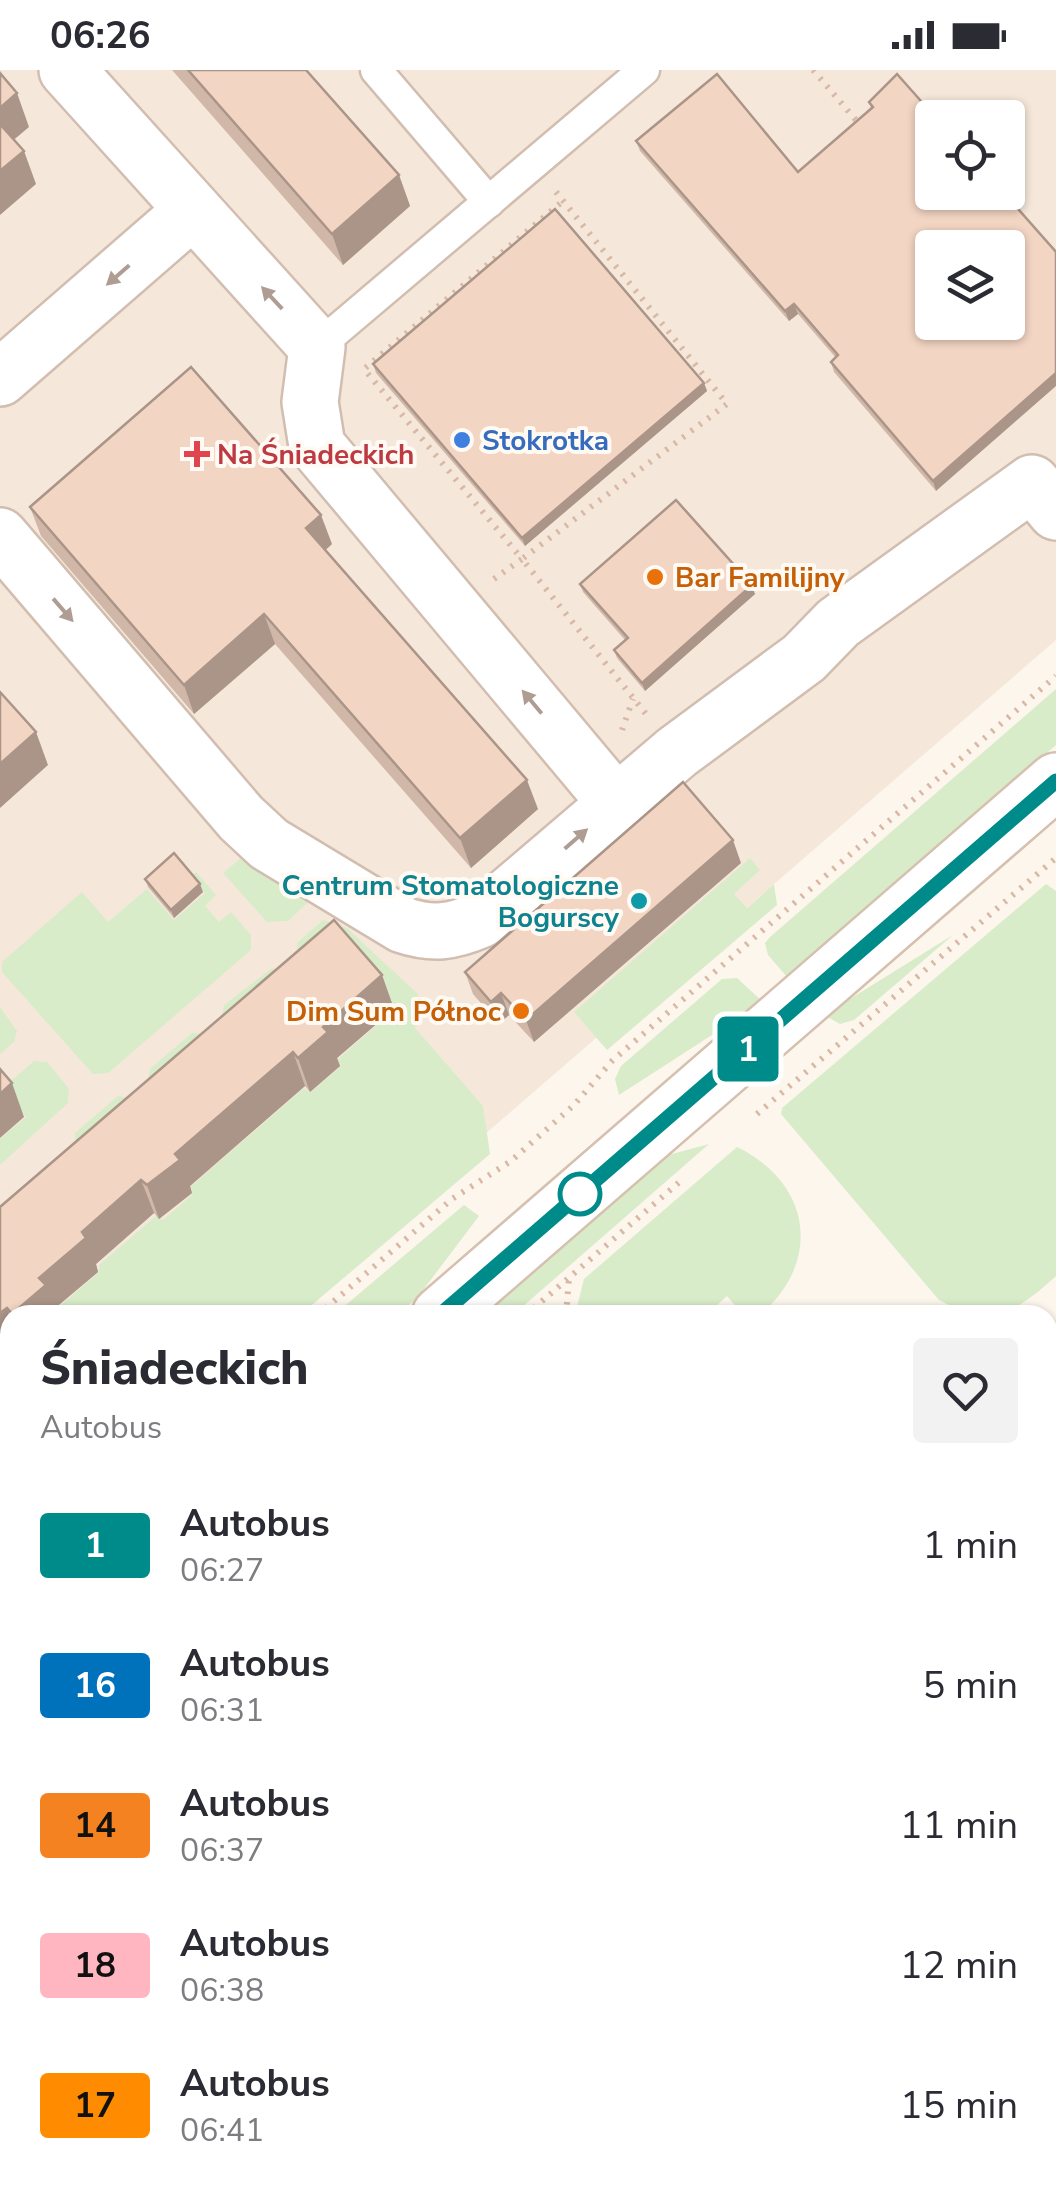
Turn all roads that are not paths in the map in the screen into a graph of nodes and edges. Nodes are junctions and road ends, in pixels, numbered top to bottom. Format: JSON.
{"nodes":[{"id":1,"x":66,"y":70,"type":"edge"},
{"id":2,"x":376,"y":70,"type":"edge"},
{"id":3,"x":644,"y":70,"type":"edge"},
{"id":4,"x":489,"y":202,"type":"junction"},
{"id":5,"x":192,"y":211,"type":"junction"},
{"id":6,"x":316,"y":347,"type":"junction"},
{"id":7,"x":0,"y":378,"type":"edge"},
{"id":8,"x":1056,"y":512,"type":"edge"},
{"id":9,"x":0,"y":536,"type":"edge"},
{"id":10,"x":1056,"y":782,"type":"edge"},
{"id":11,"x":616,"y":804,"type":"junction"},
{"id":12,"x":452,"y":1305,"type":"edge"}],
"edges":[{"from":1,"to":5,"type":"street"},
{"from":2,"to":4,"type":"lane"},
{"from":3,"to":4,"type":"lane"},
{"from":4,"to":6,"type":"lane"},
{"from":6,"to":5,"type":"street","one_way":true},
{"from":5,"to":7,"type":"street","one_way":true},
{"from":11,"to":6,"type":"street","one_way":true},
{"from":8,"to":11,"type":"street"},
{"from":9,"to":11,"type":"street","one_way":true},
{"from":10,"to":12,"type":"street"}]}
